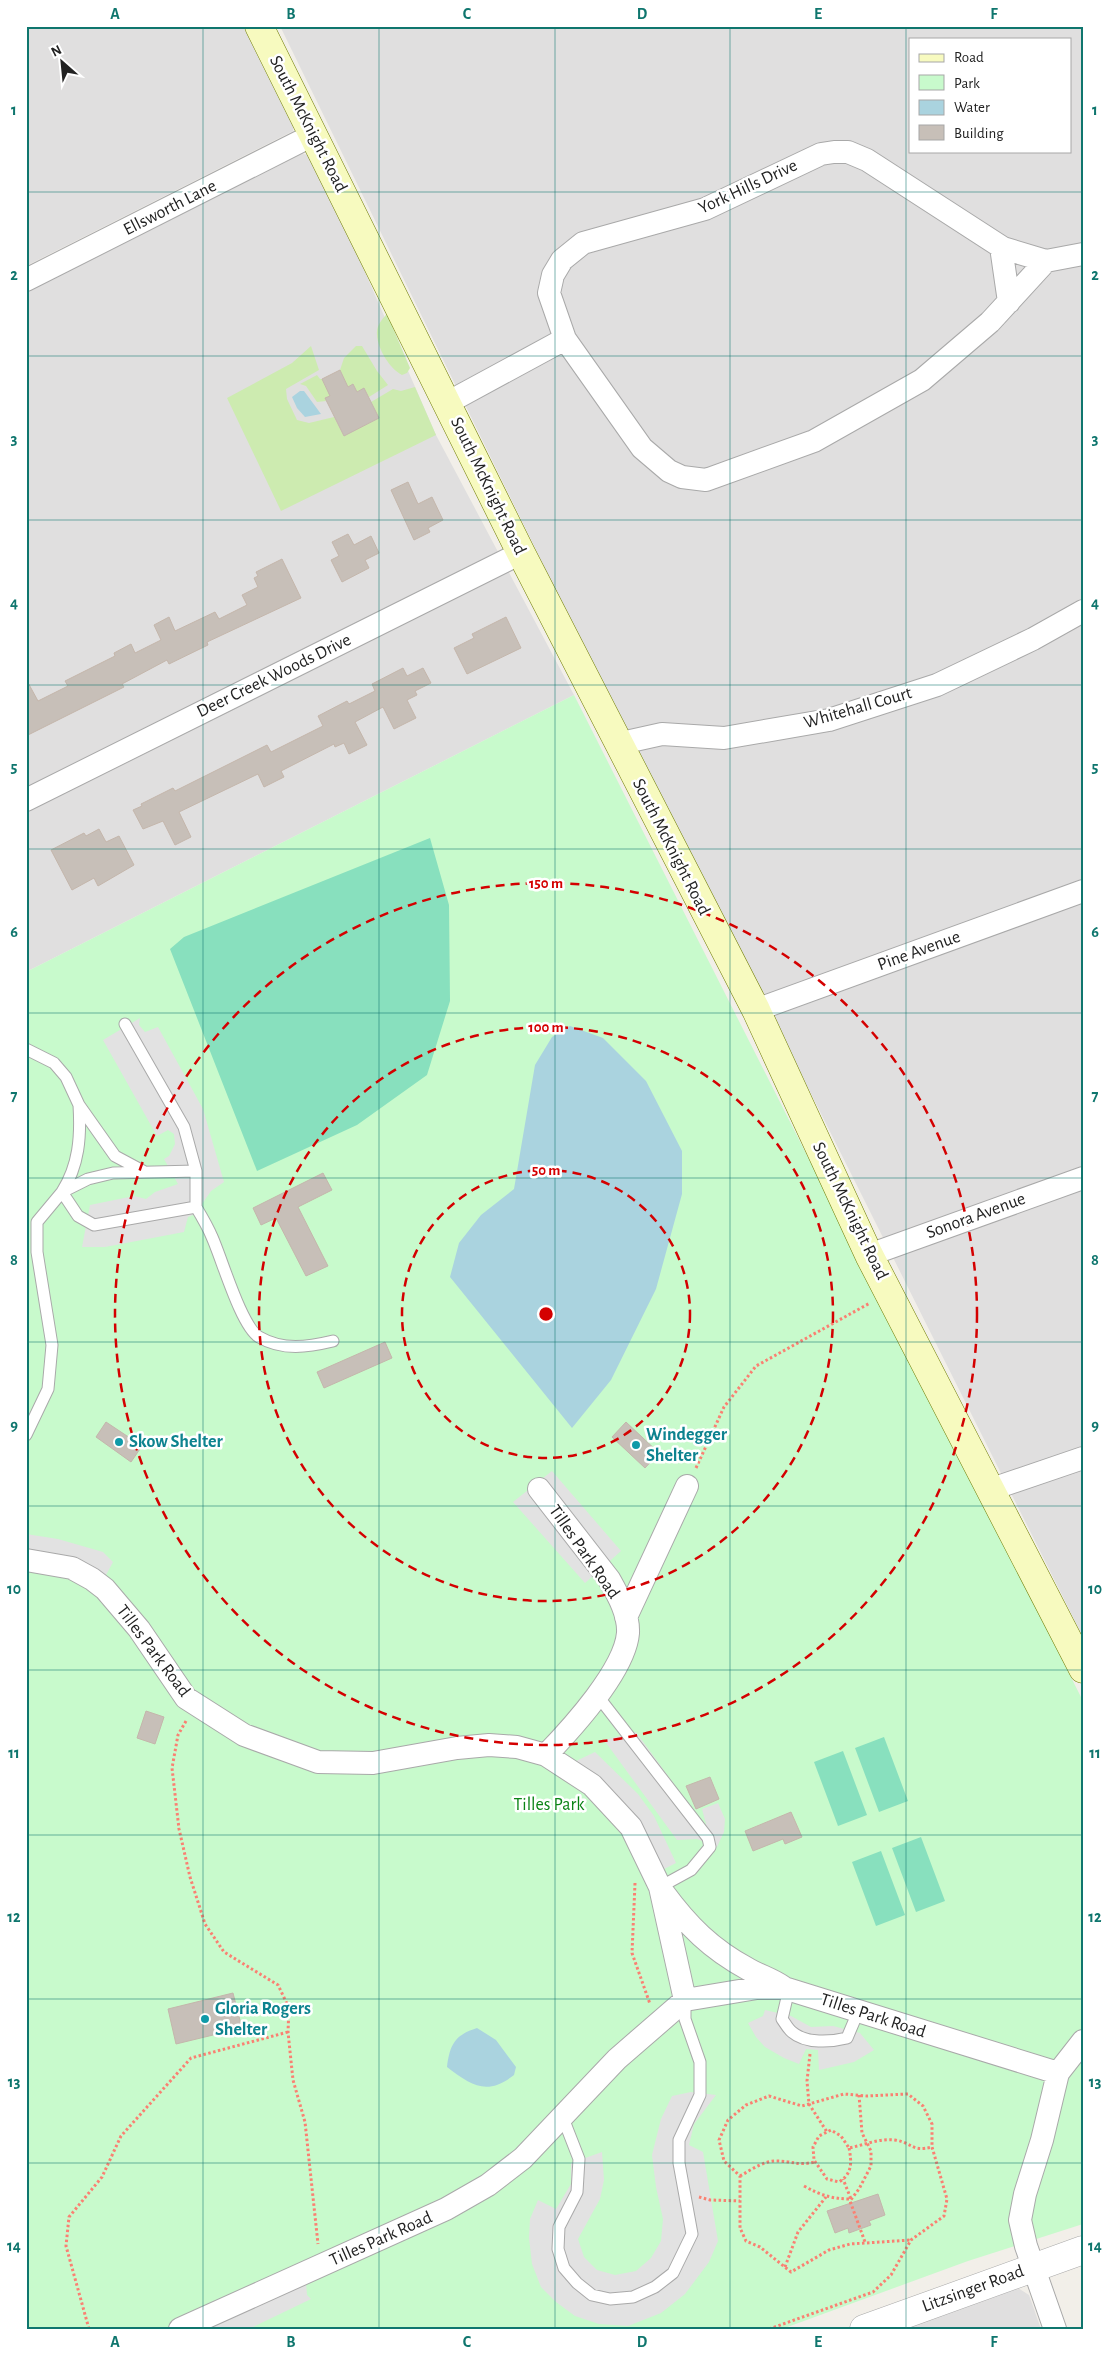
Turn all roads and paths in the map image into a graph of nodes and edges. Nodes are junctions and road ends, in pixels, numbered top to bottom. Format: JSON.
{"nodes":[{"id":1,"x":259,"y":26,"type":"edge"},
{"id":2,"x":314,"y":135,"type":"junction"},
{"id":3,"x":1001,"y":247,"type":"junction"},
{"id":4,"x":1083,"y":254,"type":"edge"},
{"id":5,"x":1046,"y":261,"type":"junction"},
{"id":6,"x":26,"y":280,"type":"edge"},
{"id":7,"x":1009,"y":302,"type":"junction"},
{"id":8,"x":565,"y":339,"type":"junction"},
{"id":9,"x":447,"y":403,"type":"junction"},
{"id":10,"x":521,"y":553,"type":"junction"},
{"id":11,"x":1083,"y":611,"type":"edge"},
{"id":12,"x":617,"y":744,"type":"junction"},
{"id":13,"x":26,"y":800,"type":"edge"},
{"id":14,"x":1083,"y":892,"type":"edge"},
{"id":15,"x":756,"y":1010,"type":"junction"},
{"id":16,"x":125,"y":1024,"type":"dead end"},
{"id":17,"x":26,"y":1049,"type":"edge"},
{"id":18,"x":79,"y":1105,"type":"junction"},
{"id":19,"x":144,"y":1171,"type":"junction"},
{"id":20,"x":196,"y":1171,"type":"junction"},
{"id":21,"x":1083,"y":1178,"type":"edge"},
{"id":22,"x":62,"y":1192,"type":"junction"},
{"id":23,"x":196,"y":1207,"type":"junction"},
{"id":24,"x":869,"y":1255,"type":"junction"},
{"id":25,"x":889,"y":1292,"type":"junction"},
{"id":26,"x":333,"y":1341,"type":"dead end"},
{"id":27,"x":26,"y":1435,"type":"edge"},
{"id":28,"x":1083,"y":1458,"type":"edge"},
{"id":29,"x":687,"y":1486,"type":"joint"},
{"id":30,"x":539,"y":1489,"type":"dead end"},
{"id":31,"x":992,"y":1490,"type":"junction"},
{"id":32,"x":26,"y":1560,"type":"edge"},
{"id":33,"x":626,"y":1617,"type":"junction"},
{"id":34,"x":1083,"y":1669,"type":"edge"},
{"id":35,"x":597,"y":1694,"type":"junction"},
{"id":36,"x":195,"y":1704,"type":"junction"},
{"id":37,"x":546,"y":1755,"type":"junction"},
{"id":38,"x":635,"y":1879,"type":"dead end"},
{"id":39,"x":660,"y":1887,"type":"junction"},
{"id":40,"x":786,"y":1988,"type":"junction"},
{"id":41,"x":685,"y":2000,"type":"junction"},
{"id":42,"x":858,"y":2012,"type":"junction"},
{"id":43,"x":661,"y":2021,"type":"junction"},
{"id":44,"x":288,"y":2032,"type":"junction"},
{"id":45,"x":1083,"y":2041,"type":"edge"},
{"id":46,"x":1058,"y":2074,"type":"junction"},
{"id":47,"x":859,"y":2095,"type":"junction"},
{"id":48,"x":809,"y":2104,"type":"junction"},
{"id":49,"x":562,"y":2118,"type":"junction"},
{"id":50,"x":827,"y":2132,"type":"junction"},
{"id":51,"x":868,"y":2143,"type":"junction"},
{"id":52,"x":932,"y":2147,"type":"junction"},
{"id":53,"x":849,"y":2148,"type":"junction"},
{"id":54,"x":816,"y":2162,"type":"junction"},
{"id":55,"x":740,"y":2176,"type":"junction"},
{"id":56,"x":843,"y":2179,"type":"junction"},
{"id":57,"x":804,"y":2186,"type":"dead end"},
{"id":58,"x":684,"y":2196,"type":"junction"},
{"id":59,"x":826,"y":2197,"type":"junction"},
{"id":60,"x":851,"y":2199,"type":"junction"},
{"id":61,"x":740,"y":2200,"type":"junction"},
{"id":62,"x":911,"y":2240,"type":"junction"},
{"id":63,"x":865,"y":2242,"type":"junction"},
{"id":64,"x":1083,"y":2250,"type":"edge"},
{"id":65,"x":320,"y":2266,"type":"junction"},
{"id":66,"x":785,"y":2267,"type":"junction"},
{"id":67,"x":1034,"y":2267,"type":"junction"},
{"id":68,"x":871,"y":2328,"type":"edge"},
{"id":69,"x":89,"y":2329,"type":"edge"},
{"id":70,"x":180,"y":2329,"type":"edge"},
{"id":71,"x":769,"y":2329,"type":"edge"},
{"id":72,"x":1055,"y":2329,"type":"edge"}],
"edges":[{"from":1,"to":2,"type":"main road","name":"South McKnight Road"},
{"from":2,"to":6,"type":"street","name":"Ellsworth Lane"},
{"from":2,"to":9,"type":"main road","name":"South McKnight Road"},
{"from":3,"to":5,"type":"street","name":"York Hills Drive"},
{"from":3,"to":7,"type":"street"},
{"from":3,"to":8,"type":"street","name":"York Hills Drive"},
{"from":4,"to":5,"type":"street","name":"York Hills Drive"},
{"from":5,"to":7,"type":"street","name":"York Hills Drive"},
{"from":7,"to":8,"type":"street","name":"York Hills Drive"},
{"from":8,"to":9,"type":"street"},
{"from":9,"to":10,"type":"main road","name":"South McKnight Road"},
{"from":10,"to":12,"type":"main road","name":"South McKnight Road"},
{"from":10,"to":13,"type":"street","name":"Deer Creek Woods Drive"},
{"from":11,"to":12,"type":"street","name":"Whitehall Court"},
{"from":12,"to":15,"type":"main road","name":"South McKnight Road"},
{"from":14,"to":15,"type":"street","name":"Pine Avenue"},
{"from":15,"to":24,"type":"main road","name":"South McKnight Road"},
{"from":16,"to":20,"type":"lane"},
{"from":17,"to":18,"type":"lane"},
{"from":18,"to":19,"type":"lane"},
{"from":18,"to":22,"type":"lane"},
{"from":19,"to":20,"type":"lane"},
{"from":19,"to":22,"type":"lane"},
{"from":20,"to":23,"type":"lane"},
{"from":21,"to":24,"type":"street","name":"Sonora Avenue"},
{"from":22,"to":23,"type":"lane"},
{"from":22,"to":27,"type":"lane"},
{"from":23,"to":26,"type":"lane"},
{"from":24,"to":25,"type":"main road","name":"South McKnight Road"},
{"from":25,"to":29,"type":"path"},
{"from":25,"to":31,"type":"main road","name":"South McKnight Road"},
{"from":28,"to":31,"type":"street"},
{"from":29,"to":33,"type":"street","name":"Tilles Park Road"},
{"from":30,"to":33,"type":"street","name":"Tilles Park Road"},
{"from":31,"to":34,"type":"main road","name":"South McKnight Road"},
{"from":32,"to":36,"type":"street","name":"Tilles Park Road"},
{"from":33,"to":35,"type":"street","name":"Tilles Park Road"},
{"from":35,"to":37,"type":"street","name":"Tilles Park Road"},
{"from":35,"to":39,"type":"lane"},
{"from":36,"to":37,"type":"street","name":"Tilles Park Road"},
{"from":36,"to":44,"type":"path"},
{"from":37,"to":39,"type":"street","name":"Tilles Park Road"},
{"from":38,"to":43,"type":"path"},
{"from":39,"to":40,"type":"street"},
{"from":39,"to":41,"type":"street","name":"Tilles Park Road"},
{"from":40,"to":41,"type":"street","name":"Tilles Park Road"},
{"from":40,"to":42,"type":"street","name":"Tilles Park Road"},
{"from":40,"to":42,"type":"lane"},
{"from":41,"to":43,"type":"street","name":"Tilles Park Road"},
{"from":41,"to":58,"type":"lane","name":"Tilles Park Road"},
{"from":42,"to":46,"type":"street","name":"Tilles Park Road"},
{"from":43,"to":49,"type":"street","name":"Tilles Park Road"},
{"from":44,"to":65,"type":"path"},
{"from":44,"to":69,"type":"path"},
{"from":45,"to":46,"type":"street"},
{"from":46,"to":67,"type":"street"},
{"from":47,"to":48,"type":"path"},
{"from":47,"to":51,"type":"path"},
{"from":47,"to":52,"type":"path"},
{"from":48,"to":50,"type":"path"},
{"from":48,"to":55,"type":"path"},
{"from":49,"to":58,"type":"lane","name":"Tilles Park Road"},
{"from":49,"to":65,"type":"street","name":"Tilles Park Road"},
{"from":50,"to":53,"type":"path"},
{"from":50,"to":54,"type":"path"},
{"from":51,"to":52,"type":"path"},
{"from":51,"to":53,"type":"path"},
{"from":51,"to":60,"type":"path"},
{"from":52,"to":62,"type":"path"},
{"from":53,"to":56,"type":"path"},
{"from":54,"to":55,"type":"path"},
{"from":54,"to":56,"type":"path"},
{"from":55,"to":61,"type":"path"},
{"from":56,"to":60,"type":"path"},
{"from":57,"to":59,"type":"path"},
{"from":58,"to":61,"type":"path"},
{"from":59,"to":60,"type":"path"},
{"from":59,"to":66,"type":"path"},
{"from":60,"to":63,"type":"path"},
{"from":61,"to":66,"type":"path"},
{"from":62,"to":63,"type":"path"},
{"from":62,"to":71,"type":"path"},
{"from":63,"to":66,"type":"path"},
{"from":64,"to":67,"type":"street","name":"Litzsinger Road"},
{"from":65,"to":70,"type":"street","name":"Tilles Park Road"},
{"from":67,"to":68,"type":"street","name":"Litzsinger Road"},
{"from":67,"to":72,"type":"street"}]}
